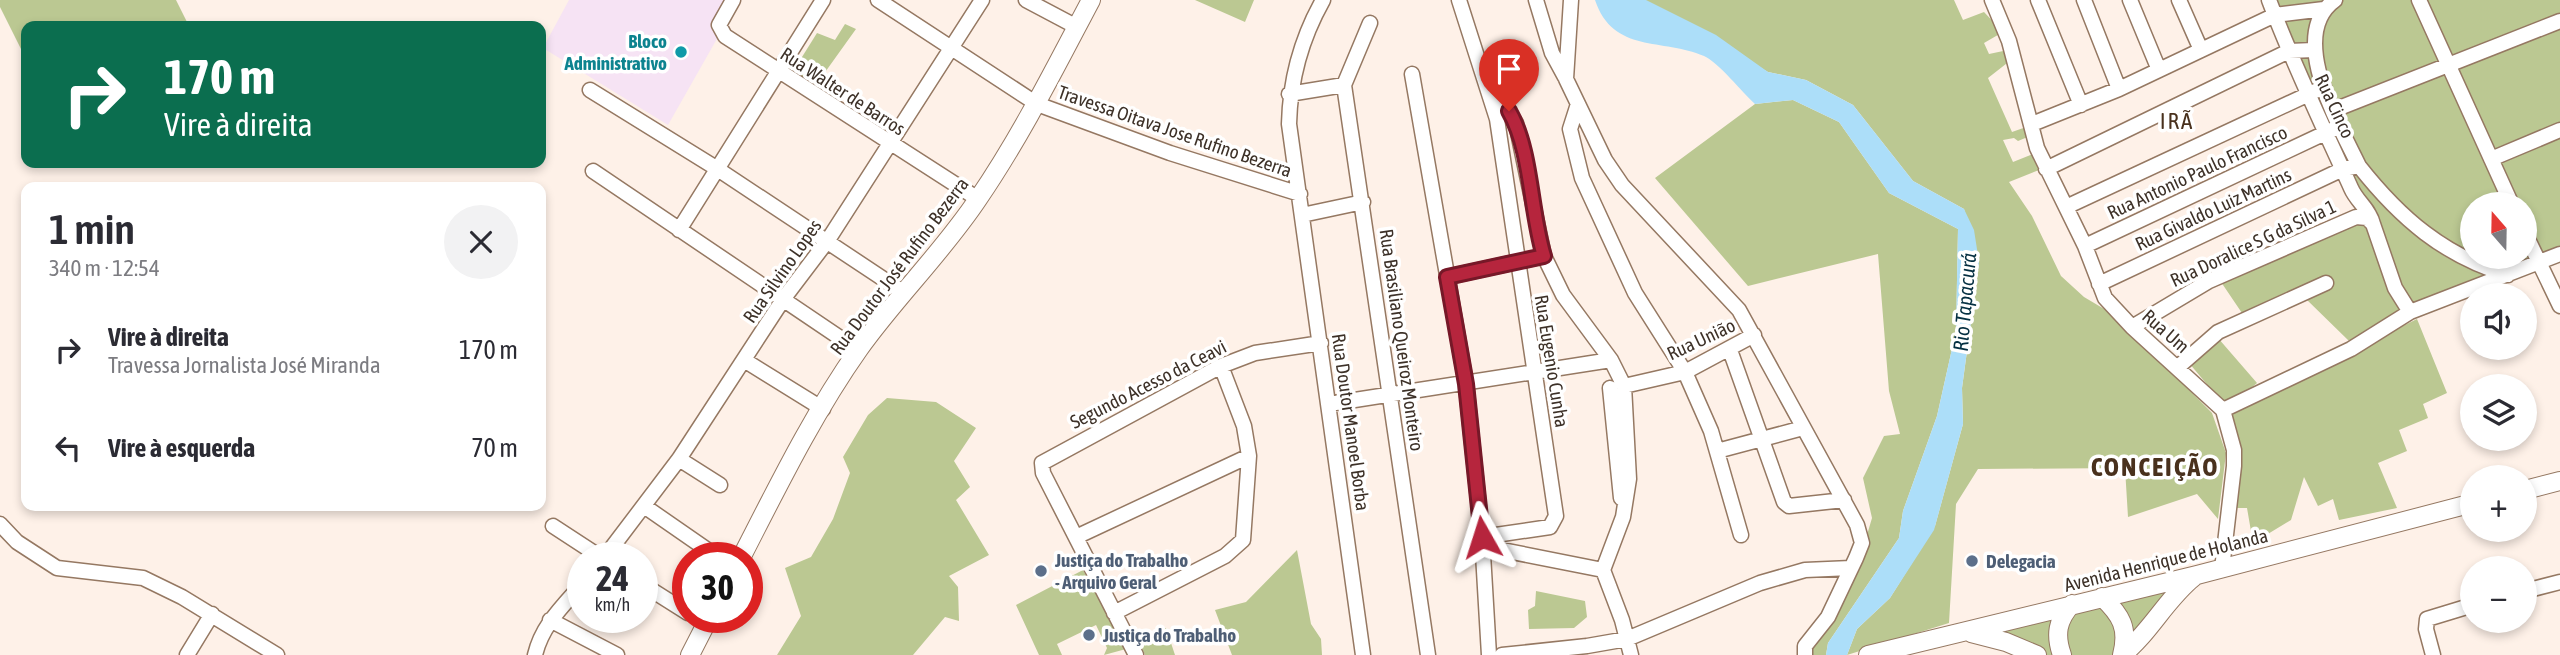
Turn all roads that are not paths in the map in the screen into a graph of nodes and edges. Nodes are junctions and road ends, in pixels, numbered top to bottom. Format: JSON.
{"nodes":[{"id":1,"x":733,"y":0,"type":"edge"},
{"id":2,"x":823,"y":0,"type":"edge"},
{"id":3,"x":878,"y":0,"type":"edge"},
{"id":4,"x":982,"y":0,"type":"edge"},
{"id":5,"x":1026,"y":0,"type":"edge"},
{"id":6,"x":1091,"y":0,"type":"edge"},
{"id":7,"x":1323,"y":0,"type":"edge"},
{"id":8,"x":1460,"y":0,"type":"edge"},
{"id":9,"x":1536,"y":0,"type":"edge"},
{"id":10,"x":1571,"y":0,"type":"edge"},
{"id":11,"x":1993,"y":0,"type":"edge"},
{"id":12,"x":2038,"y":0,"type":"edge"},
{"id":13,"x":2084,"y":0,"type":"edge"},
{"id":14,"x":2130,"y":0,"type":"edge"},
{"id":15,"x":2179,"y":0,"type":"edge"},
{"id":16,"x":2269,"y":0,"type":"edge"},
{"id":17,"x":2419,"y":0,"type":"edge"},
{"id":18,"x":2330,"y":4,"type":"edge"},
{"id":19,"x":2275,"y":15,"type":"junction"},
{"id":20,"x":2560,"y":21,"type":"edge"},
{"id":21,"x":1370,"y":23,"type":"dead end"},
{"id":22,"x":1077,"y":27,"type":"junction"},
{"id":23,"x":951,"y":48,"type":"junction"},
{"id":24,"x":2314,"y":50,"type":"junction"},
{"id":25,"x":2201,"y":51,"type":"junction"},
{"id":26,"x":2289,"y":51,"type":"junction"},
{"id":27,"x":2450,"y":67,"type":"junction"},
{"id":28,"x":2159,"y":70,"type":"junction"},
{"id":29,"x":778,"y":73,"type":"junction"},
{"id":30,"x":1412,"y":74,"type":"dead end"},
{"id":31,"x":1566,"y":79,"type":"junction"},
{"id":32,"x":1344,"y":85,"type":"junction"},
{"id":33,"x":2324,"y":87,"type":"junction"},
{"id":34,"x":2119,"y":89,"type":"junction"},
{"id":35,"x":590,"y":90,"type":"dead end"},
{"id":36,"x":1489,"y":90,"type":"junction"},
{"id":37,"x":1289,"y":94,"type":"junction"},
{"id":38,"x":2308,"y":94,"type":"junction"},
{"id":39,"x":1037,"y":104,"type":"junction"},
{"id":40,"x":1578,"y":104,"type":"junction"},
{"id":41,"x":2081,"y":106,"type":"junction"},
{"id":42,"x":2334,"y":110,"type":"junction"},
{"id":43,"x":2032,"y":124,"type":"junction"},
{"id":44,"x":2340,"y":126,"type":"junction"},
{"id":45,"x":2560,"y":130,"type":"edge"},
{"id":46,"x":2326,"y":133,"type":"junction"},
{"id":47,"x":891,"y":145,"type":"junction"},
{"id":48,"x":2491,"y":159,"type":"junction"},
{"id":49,"x":2359,"y":166,"type":"junction"},
{"id":50,"x":716,"y":168,"type":"junction"},
{"id":51,"x":2046,"y":169,"type":"junction"},
{"id":52,"x":2343,"y":169,"type":"junction"},
{"id":53,"x":593,"y":171,"type":"dead end"},
{"id":54,"x":2506,"y":192,"type":"edge"},
{"id":55,"x":1300,"y":194,"type":"junction"},
{"id":56,"x":978,"y":199,"type":"junction"},
{"id":57,"x":1363,"y":202,"type":"junction"},
{"id":58,"x":2066,"y":206,"type":"junction"},
{"id":59,"x":1302,"y":215,"type":"junction"},
{"id":60,"x":2372,"y":224,"type":"junction"},
{"id":61,"x":679,"y":230,"type":"junction"},
{"id":62,"x":828,"y":240,"type":"junction"},
{"id":63,"x":2085,"y":246,"type":"junction"},
{"id":64,"x":2560,"y":254,"type":"edge"},
{"id":65,"x":1544,"y":256,"type":"junction"},
{"id":66,"x":2539,"y":263,"type":"junction"},
{"id":67,"x":1517,"y":264,"type":"junction"},
{"id":68,"x":2508,"y":275,"type":"junction"},
{"id":69,"x":1447,"y":277,"type":"junction"},
{"id":70,"x":2326,"y":283,"type":"dead end"},
{"id":71,"x":2099,"y":284,"type":"junction"},
{"id":72,"x":903,"y":292,"type":"junction"},
{"id":73,"x":784,"y":298,"type":"junction"},
{"id":74,"x":2560,"y":306,"type":"edge"},
{"id":75,"x":2410,"y":312,"type":"junction"},
{"id":76,"x":2132,"y":327,"type":"junction"},
{"id":77,"x":1754,"y":335,"type":"junction"},
{"id":78,"x":1321,"y":343,"type":"junction"},
{"id":79,"x":1730,"y":350,"type":"junction"},
{"id":80,"x":858,"y":351,"type":"junction"},
{"id":81,"x":744,"y":360,"type":"junction"},
{"id":82,"x":1611,"y":360,"type":"junction"},
{"id":83,"x":1221,"y":366,"type":"junction"},
{"id":84,"x":2178,"y":367,"type":"junction"},
{"id":85,"x":1685,"y":372,"type":"junction"},
{"id":86,"x":1534,"y":374,"type":"junction"},
{"id":87,"x":1466,"y":384,"type":"junction"},
{"id":88,"x":1617,"y":387,"type":"junction"},
{"id":89,"x":1389,"y":394,"type":"junction"},
{"id":90,"x":1329,"y":404,"type":"junction"},
{"id":91,"x":823,"y":409,"type":"junction"},
{"id":92,"x":2224,"y":410,"type":"junction"},
{"id":93,"x":1803,"y":428,"type":"junction"},
{"id":94,"x":1763,"y":439,"type":"junction"},
{"id":95,"x":1717,"y":451,"type":"junction"},
{"id":96,"x":1249,"y":456,"type":"junction"},
{"id":97,"x":679,"y":459,"type":"junction"},
{"id":98,"x":2557,"y":484,"type":"edge"},
{"id":99,"x":720,"y":485,"type":"dead end"},
{"id":100,"x":2537,"y":488,"type":"edge"},
{"id":101,"x":1844,"y":500,"type":"junction"},
{"id":102,"x":644,"y":506,"type":"junction"},
{"id":103,"x":2460,"y":506,"type":"edge"},
{"id":104,"x":0,"y":524,"type":"edge"},
{"id":105,"x":553,"y":526,"type":"dead end"},
{"id":106,"x":1741,"y":535,"type":"dead end"},
{"id":107,"x":1076,"y":537,"type":"junction"},
{"id":108,"x":578,"y":542,"type":"edge"},
{"id":109,"x":616,"y":542,"type":"edge"},
{"id":110,"x":696,"y":542,"type":"edge"},
{"id":111,"x":750,"y":542,"type":"edge"},
{"id":112,"x":1482,"y":542,"type":"junction"},
{"id":113,"x":1852,"y":568,"type":"junction"},
{"id":114,"x":2221,"y":569,"type":"junction"},
{"id":115,"x":1603,"y":570,"type":"junction"},
{"id":116,"x":2197,"y":575,"type":"junction"},
{"id":117,"x":2560,"y":582,"type":"edge"},
{"id":118,"x":2537,"y":588,"type":"edge"},
{"id":119,"x":2102,"y":597,"type":"junction"},
{"id":120,"x":567,"y":601,"type":"edge"},
{"id":121,"x":2072,"y":604,"type":"junction"},
{"id":122,"x":2460,"y":609,"type":"edge"},
{"id":123,"x":1114,"y":613,"type":"junction"},
{"id":124,"x":212,"y":614,"type":"junction"},
{"id":125,"x":550,"y":620,"type":"junction"},
{"id":126,"x":1968,"y":632,"type":"junction"},
{"id":127,"x":699,"y":633,"type":"edge"},
{"id":128,"x":1627,"y":639,"type":"junction"},
{"id":129,"x":1871,"y":654,"type":"edge"},
{"id":130,"x":187,"y":655,"type":"edge"},
{"id":131,"x":277,"y":655,"type":"edge"},
{"id":132,"x":535,"y":655,"type":"edge"},
{"id":133,"x":617,"y":655,"type":"edge"},
{"id":134,"x":690,"y":655,"type":"edge"},
{"id":135,"x":1136,"y":655,"type":"edge"},
{"id":136,"x":1363,"y":655,"type":"edge"},
{"id":137,"x":1428,"y":655,"type":"edge"},
{"id":138,"x":1489,"y":655,"type":"edge"},
{"id":139,"x":1502,"y":655,"type":"edge"},
{"id":140,"x":1631,"y":655,"type":"edge"},
{"id":141,"x":1805,"y":655,"type":"edge"},
{"id":142,"x":2037,"y":655,"type":"edge"},
{"id":143,"x":2062,"y":655,"type":"edge"},
{"id":144,"x":2122,"y":655,"type":"edge"},
{"id":145,"x":2433,"y":655,"type":"edge"}],
"edges":[{"from":1,"to":29,"type":"street","name":"Rua Walter de Barros"},
{"from":2,"to":29,"type":"street"},
{"from":3,"to":23,"type":"street","name":"Travessa Oitava Jose Rufino Bezerra"},
{"from":4,"to":23,"type":"street","name":"Rua Silvino Lopes"},
{"from":5,"to":22,"type":"street"},
{"from":6,"to":22,"type":"main road","name":"Rua Doutor José Rufino Bezerra"},
{"from":7,"to":37,"type":"street","name":"Rua Doutor Manoel Borba"},
{"from":8,"to":36,"type":"street","name":"Rua Eugenio Cunha"},
{"from":9,"to":31,"type":"street"},
{"from":10,"to":31,"type":"street"},
{"from":11,"to":43,"type":"street","name":"Rua Um"},
{"from":12,"to":41,"type":"street"},
{"from":13,"to":34,"type":"street"},
{"from":14,"to":28,"type":"street"},
{"from":15,"to":25,"type":"street"},
{"from":16,"to":19,"type":"street","name":"Rua Cinco"},
{"from":17,"to":27,"type":"street"},
{"from":18,"to":19,"type":"street"},
{"from":18,"to":24,"type":"street"},
{"from":19,"to":25,"type":"street"},
{"from":19,"to":26,"type":"street","name":"Rua Cinco"},
{"from":20,"to":27,"type":"street"},
{"from":21,"to":32,"type":"street"},
{"from":22,"to":39,"type":"main road","name":"Rua Doutor José Rufino Bezerra"},
{"from":23,"to":39,"type":"street","name":"Travessa Oitava Jose Rufino Bezerra"},
{"from":23,"to":47,"type":"street","name":"Rua Silvino Lopes"},
{"from":24,"to":26,"type":"street"},
{"from":24,"to":33,"type":"street"},
{"from":25,"to":28,"type":"street"},
{"from":26,"to":38,"type":"street","name":"Rua Cinco"},
{"from":26,"to":51,"type":"street"},
{"from":27,"to":42,"type":"street"},
{"from":27,"to":48,"type":"street"},
{"from":28,"to":34,"type":"street"},
{"from":29,"to":47,"type":"street","name":"Rua Walter de Barros"},
{"from":29,"to":50,"type":"street"},
{"from":30,"to":69,"type":"street"},
{"from":31,"to":40,"type":"street"},
{"from":32,"to":37,"type":"street"},
{"from":32,"to":57,"type":"street","name":"Rua Brasiliano Queiroz Monteiro"},
{"from":33,"to":38,"type":"street"},
{"from":33,"to":42,"type":"street"},
{"from":34,"to":41,"type":"street"},
{"from":35,"to":50,"type":"street"},
{"from":36,"to":65,"type":"street"},
{"from":36,"to":67,"type":"street","name":"Rua Eugenio Cunha"},
{"from":37,"to":55,"type":"street","name":"Rua Doutor Manoel Borba"},
{"from":38,"to":46,"type":"street","name":"Rua Cinco"},
{"from":38,"to":58,"type":"street"},
{"from":39,"to":55,"type":"street","name":"Travessa Oitava Jose Rufino Bezerra"},
{"from":39,"to":56,"type":"main road","name":"Rua Doutor José Rufino Bezerra"},
{"from":40,"to":77,"type":"street"},
{"from":40,"to":85,"type":"street"},
{"from":41,"to":43,"type":"street"},
{"from":42,"to":44,"type":"street"},
{"from":43,"to":51,"type":"street","name":"Rua Um"},
{"from":44,"to":46,"type":"street","name":"Rua Antonio Paulo Francisco"},
{"from":44,"to":49,"type":"street"},
{"from":45,"to":48,"type":"street"},
{"from":46,"to":52,"type":"street","name":"Rua Cinco"},
{"from":46,"to":63,"type":"street","name":"Rua Antonio Paulo Francisco"},
{"from":47,"to":56,"type":"street","name":"Rua Walter de Barros"},
{"from":47,"to":62,"type":"street","name":"Rua Silvino Lopes"},
{"from":48,"to":54,"type":"street"},
{"from":49,"to":52,"type":"street","name":"Rua Givaldo Luiz Martins"},
{"from":49,"to":68,"type":"street"},
{"from":50,"to":61,"type":"street"},
{"from":50,"to":62,"type":"street"},
{"from":51,"to":58,"type":"street","name":"Rua Um"},
{"from":52,"to":60,"type":"street","name":"Rua Cinco"},
{"from":52,"to":71,"type":"street","name":"Rua Givaldo Luiz Martins"},
{"from":53,"to":61,"type":"street"},
{"from":55,"to":59,"type":"street","name":"Rua Doutor Manoel Borba"},
{"from":56,"to":72,"type":"main road","name":"Rua Doutor José Rufino Bezerra"},
{"from":57,"to":59,"type":"street"},
{"from":57,"to":89,"type":"street","name":"Rua Brasiliano Queiroz Monteiro"},
{"from":58,"to":63,"type":"street","name":"Rua Um"},
{"from":59,"to":78,"type":"street","name":"Rua Doutor Manoel Borba"},
{"from":60,"to":75,"type":"street","name":"Rua Cinco"},
{"from":60,"to":76,"type":"street","name":"Rua Doralice S G da Silva 1"},
{"from":61,"to":73,"type":"street"},
{"from":62,"to":72,"type":"street"},
{"from":62,"to":73,"type":"street","name":"Rua Silvino Lopes"},
{"from":63,"to":71,"type":"street","name":"Rua Um"},
{"from":64,"to":66,"type":"street"},
{"from":65,"to":67,"type":"street"},
{"from":65,"to":82,"type":"street"},
{"from":66,"to":68,"type":"street"},
{"from":66,"to":74,"type":"street"},
{"from":67,"to":69,"type":"street"},
{"from":67,"to":86,"type":"street","name":"Rua Eugenio Cunha"},
{"from":68,"to":75,"type":"street"},
{"from":69,"to":87,"type":"street"},
{"from":70,"to":84,"type":"street"},
{"from":71,"to":76,"type":"street","name":"Rua Um"},
{"from":72,"to":80,"type":"main road","name":"Rua Doutor José Rufino Bezerra"},
{"from":73,"to":80,"type":"street"},
{"from":73,"to":81,"type":"street","name":"Rua Silvino Lopes"},
{"from":75,"to":92,"type":"street"},
{"from":76,"to":84,"type":"street","name":"Rua Um"},
{"from":77,"to":79,"type":"street","name":"Rua União"},
{"from":77,"to":93,"type":"street"},
{"from":78,"to":83,"type":"street","name":"Segundo Acesso da Ceavi"},
{"from":78,"to":90,"type":"street","name":"Rua Doutor Manoel Borba"},
{"from":79,"to":85,"type":"street","name":"Rua União"},
{"from":79,"to":94,"type":"street"},
{"from":80,"to":91,"type":"main road","name":"Rua Doutor José Rufino Bezerra"},
{"from":81,"to":91,"type":"street"},
{"from":81,"to":97,"type":"street","name":"Rua Silvino Lopes"},
{"from":82,"to":86,"type":"street"},
{"from":82,"to":88,"type":"street"},
{"from":83,"to":96,"type":"street"},
{"from":83,"to":107,"type":"street","name":"Segundo Acesso da Ceavi"},
{"from":84,"to":92,"type":"street","name":"Rua Um"},
{"from":85,"to":88,"type":"street","name":"Rua União"},
{"from":85,"to":95,"type":"street"},
{"from":86,"to":87,"type":"street"},
{"from":86,"to":112,"type":"street","name":"Rua Eugenio Cunha"},
{"from":87,"to":89,"type":"street"},
{"from":87,"to":112,"type":"street"},
{"from":88,"to":115,"type":"street"},
{"from":89,"to":90,"type":"street"},
{"from":89,"to":137,"type":"street","name":"Rua Brasiliano Queiroz Monteiro"},
{"from":90,"to":136,"type":"street","name":"Rua Doutor Manoel Borba"},
{"from":91,"to":111,"type":"main road","name":"Rua Doutor José Rufino Bezerra"},
{"from":92,"to":114,"type":"street"},
{"from":93,"to":94,"type":"street"},
{"from":93,"to":101,"type":"street"},
{"from":94,"to":95,"type":"street"},
{"from":94,"to":101,"type":"street"},
{"from":95,"to":106,"type":"street"},
{"from":96,"to":107,"type":"street"},
{"from":96,"to":123,"type":"street"},
{"from":97,"to":99,"type":"street"},
{"from":97,"to":102,"type":"street","name":"Rua Silvino Lopes"},
{"from":98,"to":100,"type":"main road"},
{"from":101,"to":113,"type":"street"},
{"from":102,"to":109,"type":"street","name":"Rua Silvino Lopes"},
{"from":102,"to":110,"type":"street"},
{"from":103,"to":114,"type":"main road","name":"Avenida Henrique de Holanda"},
{"from":104,"to":124,"type":"street"},
{"from":105,"to":108,"type":"street"},
{"from":107,"to":123,"type":"street"},
{"from":112,"to":115,"type":"street"},
{"from":112,"to":138,"type":"street"},
{"from":113,"to":128,"type":"street"},
{"from":113,"to":141,"type":"street"},
{"from":114,"to":116,"type":"main road","name":"Avenida Henrique de Holanda"},
{"from":115,"to":128,"type":"street"},
{"from":116,"to":119,"type":"main road","name":"Avenida Henrique de Holanda"},
{"from":116,"to":144,"type":"main road"},
{"from":117,"to":118,"type":"street"},
{"from":119,"to":121,"type":"main road","name":"Avenida Henrique de Holanda"},
{"from":119,"to":144,"type":"main road"},
{"from":120,"to":125,"type":"street"},
{"from":121,"to":126,"type":"main road","name":"Avenida Henrique de Holanda"},
{"from":121,"to":143,"type":"main road"},
{"from":122,"to":145,"type":"street"},
{"from":123,"to":135,"type":"street"},
{"from":124,"to":130,"type":"street"},
{"from":124,"to":131,"type":"street"},
{"from":125,"to":132,"type":"street"},
{"from":125,"to":133,"type":"street"},
{"from":126,"to":129,"type":"main road","name":"Avenida Henrique de Holanda"},
{"from":126,"to":142,"type":"main road"},
{"from":127,"to":134,"type":"main road"},
{"from":128,"to":139,"type":"street"},
{"from":128,"to":140,"type":"street"}]}
